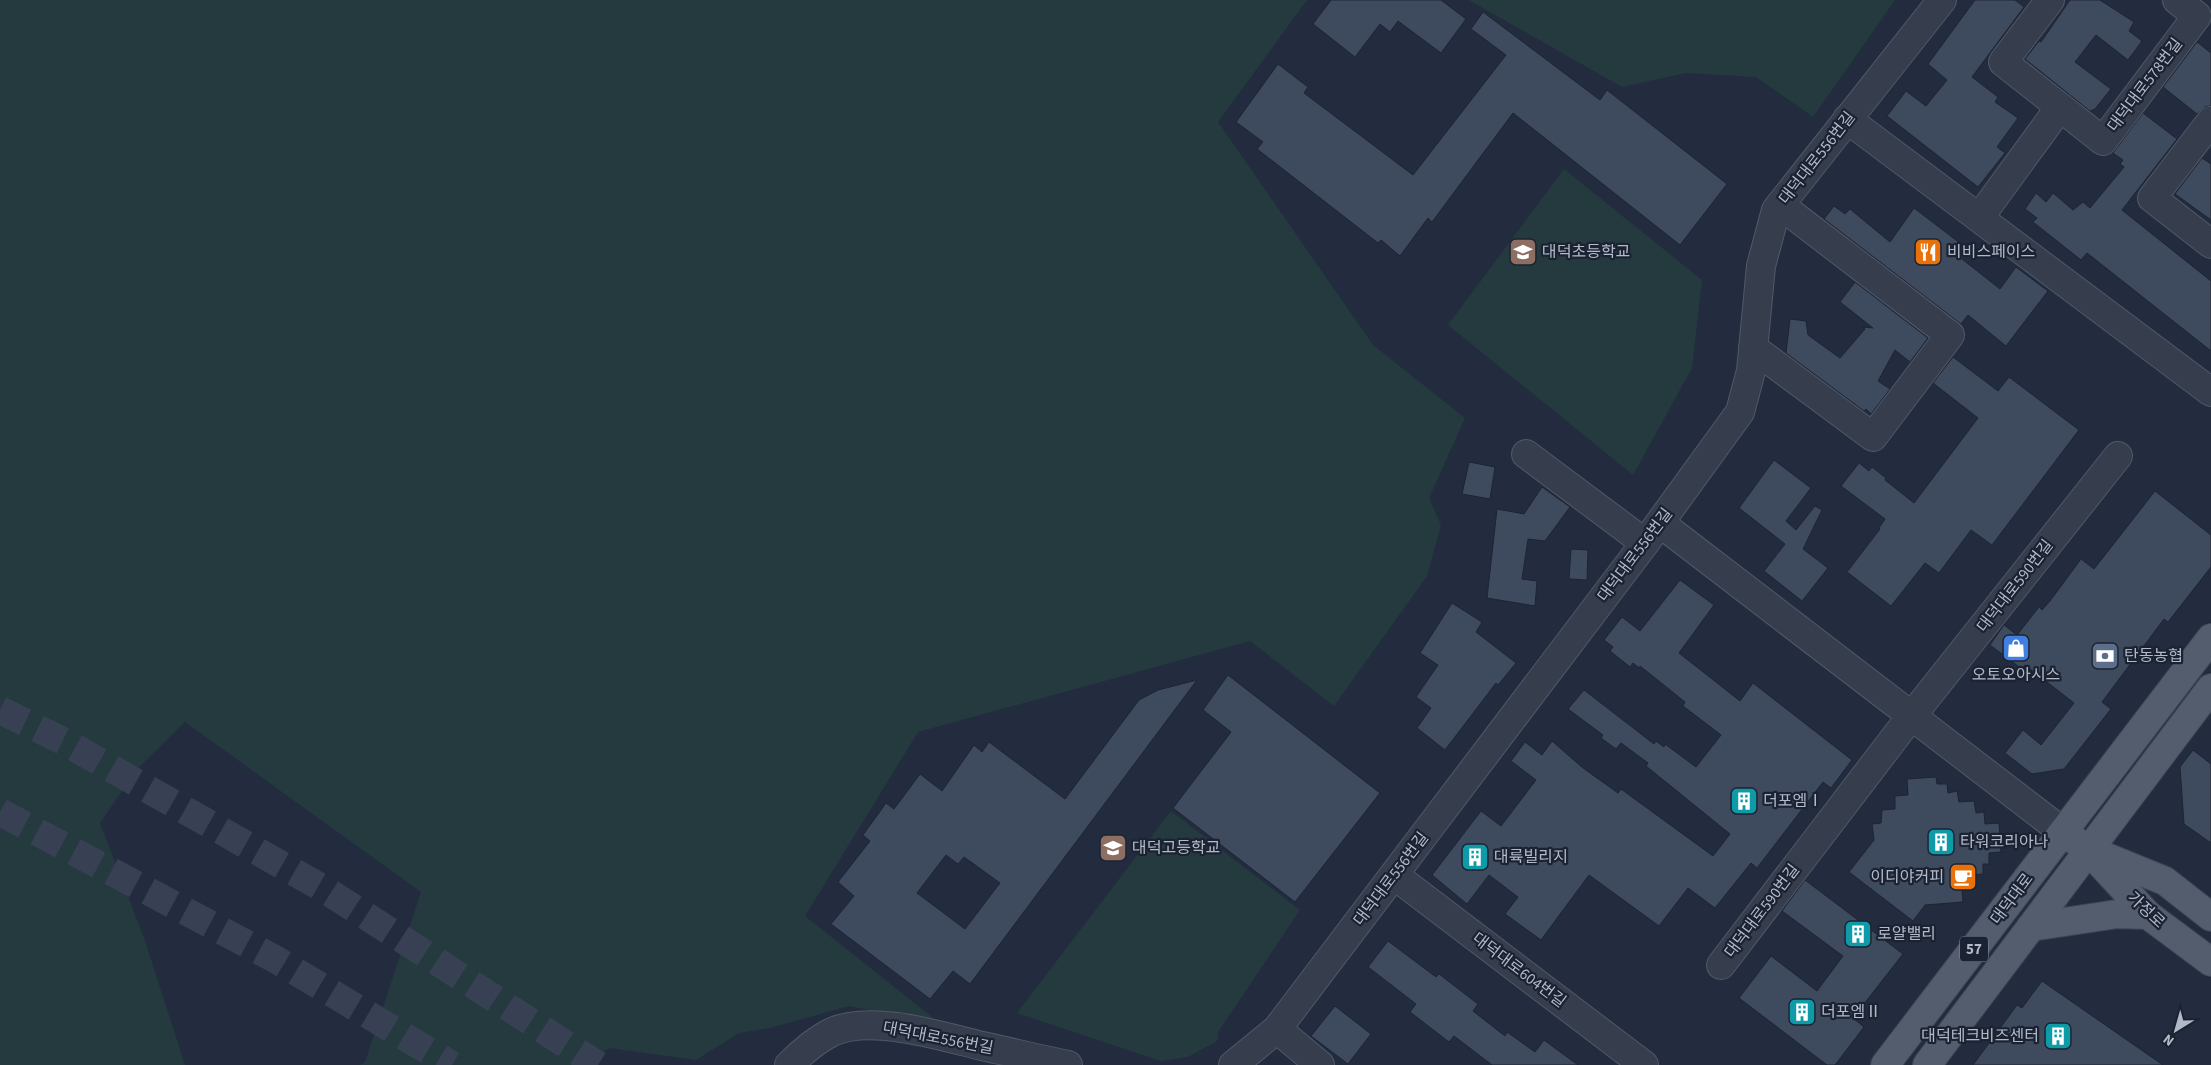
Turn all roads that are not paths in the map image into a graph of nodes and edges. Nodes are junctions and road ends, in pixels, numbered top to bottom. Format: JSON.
{"nodes":[{"id":1,"x":1942,"y":0,"type":"edge"},
{"id":2,"x":2050,"y":0,"type":"edge"},
{"id":3,"x":2177,"y":0,"type":"edge"},
{"id":4,"x":2060,"y":107,"type":"junction"},
{"id":5,"x":1847,"y":119,"type":"junction"},
{"id":6,"x":2211,"y":121,"type":"edge"},
{"id":7,"x":1780,"y":205,"type":"junction"},
{"id":8,"x":1979,"y":218,"type":"junction"},
{"id":9,"x":2211,"y":244,"type":"edge"},
{"id":10,"x":1753,"y":348,"type":"junction"},
{"id":11,"x":2211,"y":392,"type":"edge"},
{"id":12,"x":1526,"y":454,"type":"dead end"},
{"id":13,"x":2118,"y":456,"type":"dead end"},
{"id":14,"x":1652,"y":533,"type":"junction"},
{"id":15,"x":2211,"y":638,"type":"edge"},
{"id":16,"x":2211,"y":688,"type":"edge"},
{"id":17,"x":1913,"y":715,"type":"junction"},
{"id":18,"x":2063,"y":832,"type":"junction"},
{"id":19,"x":2088,"y":850,"type":"junction"},
{"id":20,"x":1394,"y":875,"type":"junction"},
{"id":21,"x":2148,"y":915,"type":"junction"},
{"id":22,"x":2211,"y":917,"type":"edge"},
{"id":23,"x":2031,"y":927,"type":"junction"},
{"id":24,"x":2211,"y":962,"type":"edge"},
{"id":25,"x":1721,"y":965,"type":"dead end"},
{"id":26,"x":1277,"y":1029,"type":"junction"},
{"id":27,"x":790,"y":1065,"type":"edge"},
{"id":28,"x":1068,"y":1065,"type":"edge"},
{"id":29,"x":1233,"y":1065,"type":"edge"},
{"id":30,"x":1320,"y":1065,"type":"edge"},
{"id":31,"x":1644,"y":1065,"type":"edge"},
{"id":32,"x":1885,"y":1065,"type":"edge"},
{"id":33,"x":1927,"y":1065,"type":"edge"}],
"edges":[{"from":1,"to":5,"type":"street","name":"대덕대로556번길"},
{"from":2,"to":4,"type":"street"},
{"from":3,"to":4,"type":"street","name":"대덕대로578번길"},
{"from":4,"to":8,"type":"street"},
{"from":5,"to":7,"type":"street","name":"대덕대로556번길"},
{"from":5,"to":8,"type":"street"},
{"from":6,"to":9,"type":"street"},
{"from":7,"to":10,"type":"street","name":"대덕대로556번길"},
{"from":7,"to":10,"type":"street"},
{"from":8,"to":11,"type":"street"},
{"from":10,"to":14,"type":"street","name":"대덕대로556번길"},
{"from":12,"to":14,"type":"street"},
{"from":13,"to":17,"type":"street","name":"대덕대로590번길"},
{"from":14,"to":17,"type":"street"},
{"from":14,"to":20,"type":"street","name":"대덕대로556번길"},
{"from":15,"to":18,"type":"main road","name":"대덕대로","number":"57"},
{"from":16,"to":19,"type":"main road","name":"대덕대로","number":"57"},
{"from":17,"to":18,"type":"street"},
{"from":17,"to":25,"type":"street","name":"대덕대로590번길"},
{"from":18,"to":19,"type":"main road","name":"가정로"},
{"from":18,"to":32,"type":"main road","name":"대덕대로","number":"57"},
{"from":19,"to":21,"type":"main road","name":"가정로"},
{"from":19,"to":22,"type":"main road","name":"가정로"},
{"from":19,"to":23,"type":"main road","name":"대덕대로","number":"57"},
{"from":20,"to":26,"type":"street","name":"대덕대로556번길"},
{"from":20,"to":31,"type":"street","name":"대덕대로604번길"},
{"from":21,"to":23,"type":"main road"},
{"from":21,"to":24,"type":"main road","name":"가정로"},
{"from":23,"to":33,"type":"main road","name":"대덕대로","number":"57"},
{"from":26,"to":29,"type":"street","name":"대덕대로556번길"},
{"from":26,"to":30,"type":"street"},
{"from":27,"to":28,"type":"street","name":"대덕대로556번길"}]}
